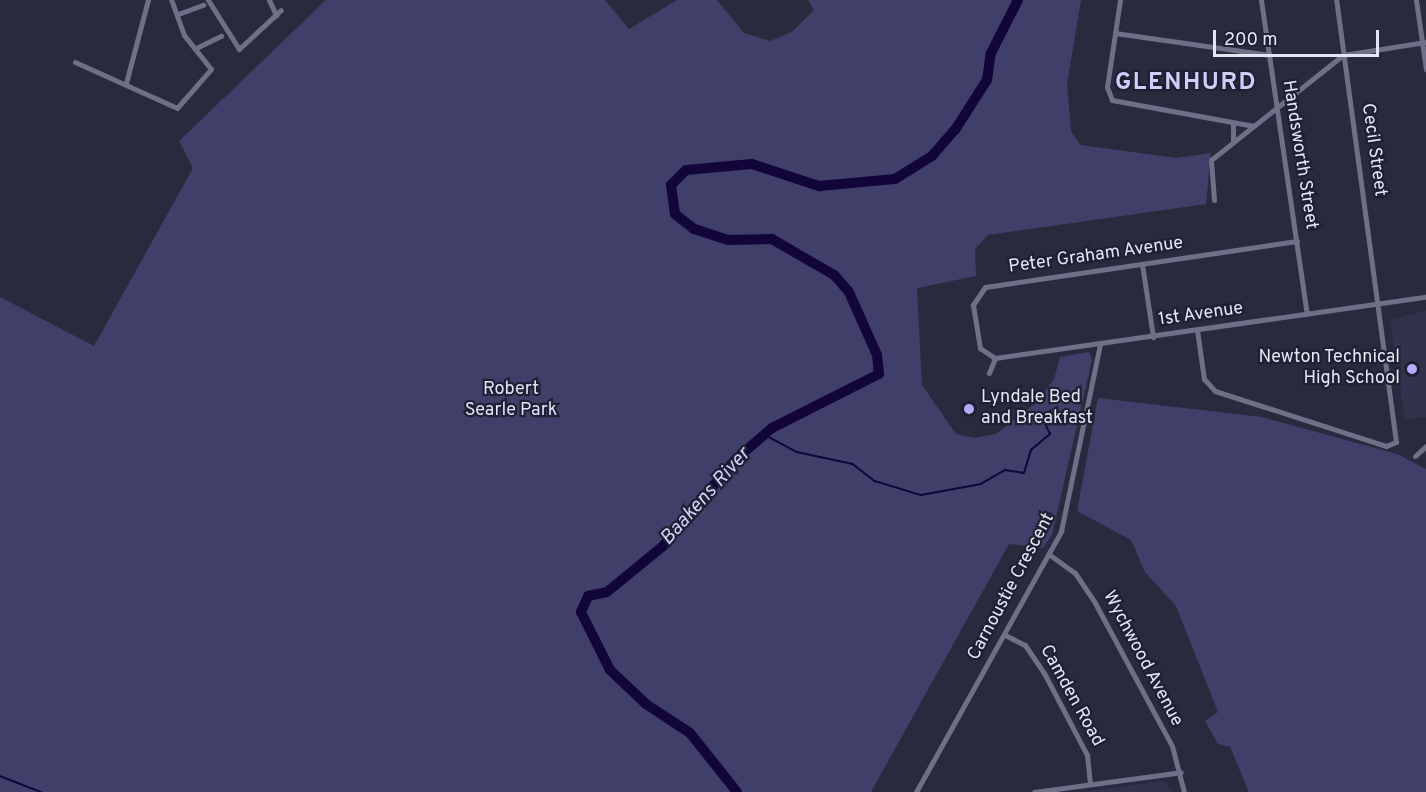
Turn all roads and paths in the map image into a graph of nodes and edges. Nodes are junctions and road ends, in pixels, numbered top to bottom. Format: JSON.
{"nodes":[{"id":1,"x":148,"y":0,"type":"edge"},
{"id":2,"x":171,"y":0,"type":"edge"},
{"id":3,"x":269,"y":0,"type":"edge"},
{"id":4,"x":1120,"y":0,"type":"edge"},
{"id":5,"x":1262,"y":0,"type":"edge"},
{"id":6,"x":1336,"y":0,"type":"edge"},
{"id":7,"x":1416,"y":0,"type":"edge"},
{"id":8,"x":206,"y":2,"type":"edge"},
{"id":9,"x":178,"y":14,"type":"junction"},
{"id":10,"x":1115,"y":33,"type":"junction"},
{"id":11,"x":221,"y":36,"type":"dead end"},
{"id":12,"x":1424,"y":43,"type":"edge"},
{"id":13,"x":196,"y":48,"type":"junction"},
{"id":14,"x":1343,"y":54,"type":"junction"},
{"id":15,"x":1269,"y":55,"type":"junction"},
{"id":16,"x":75,"y":62,"type":"dead end"},
{"id":17,"x":1426,"y":69,"type":"edge"},
{"id":18,"x":126,"y":83,"type":"junction"},
{"id":19,"x":1277,"y":107,"type":"junction"},
{"id":20,"x":1233,"y":123,"type":"junction"},
{"id":21,"x":1254,"y":126,"type":"junction"},
{"id":22,"x":1233,"y":141,"type":"junction"},
{"id":23,"x":1214,"y":200,"type":"dead end"},
{"id":24,"x":1297,"y":241,"type":"junction"},
{"id":25,"x":1142,"y":264,"type":"junction"},
{"id":26,"x":1426,"y":297,"type":"edge"},
{"id":27,"x":1380,"y":304,"type":"junction"},
{"id":28,"x":1307,"y":314,"type":"junction"},
{"id":29,"x":1197,"y":330,"type":"junction"},
{"id":30,"x":1153,"y":337,"type":"junction"},
{"id":31,"x":1100,"y":345,"type":"junction"},
{"id":32,"x":996,"y":358,"type":"junction"},
{"id":33,"x":989,"y":373,"type":"dead end"},
{"id":34,"x":1426,"y":446,"type":"edge"},
{"id":35,"x":1415,"y":456,"type":"dead end"},
{"id":36,"x":1050,"y":555,"type":"junction"},
{"id":37,"x":1005,"y":635,"type":"junction"},
{"id":38,"x":1181,"y":772,"type":"junction"},
{"id":39,"x":1090,"y":784,"type":"junction"},
{"id":40,"x":916,"y":792,"type":"edge"},
{"id":41,"x":1034,"y":792,"type":"edge"},
{"id":42,"x":1184,"y":792,"type":"edge"}],
"edges":[{"from":1,"to":18,"type":"street"},
{"from":2,"to":9,"type":"street"},
{"from":3,"to":8,"type":"street"},
{"from":4,"to":10,"type":"street"},
{"from":5,"to":15,"type":"street","name":"Handsworth Street"},
{"from":6,"to":14,"type":"street","name":"Cecil Street"},
{"from":7,"to":12,"type":"street"},
{"from":8,"to":9,"type":"street"},
{"from":9,"to":13,"type":"street"},
{"from":10,"to":15,"type":"street"},
{"from":10,"to":20,"type":"street"},
{"from":11,"to":13,"type":"street"},
{"from":12,"to":14,"type":"street"},
{"from":12,"to":17,"type":"street"},
{"from":13,"to":18,"type":"street"},
{"from":14,"to":19,"type":"street"},
{"from":14,"to":27,"type":"street","name":"Cecil Street"},
{"from":15,"to":19,"type":"street","name":"Handsworth Street"},
{"from":16,"to":18,"type":"street"},
{"from":19,"to":21,"type":"street"},
{"from":19,"to":24,"type":"street","name":"Handsworth Street"},
{"from":20,"to":21,"type":"street"},
{"from":20,"to":22,"type":"street"},
{"from":21,"to":22,"type":"street"},
{"from":22,"to":23,"type":"street"},
{"from":24,"to":25,"type":"street","name":"Peter Graham Avenue"},
{"from":24,"to":28,"type":"street","name":"Handsworth Street"},
{"from":25,"to":30,"type":"street"},
{"from":25,"to":32,"type":"street","name":"Peter Graham Avenue"},
{"from":26,"to":27,"type":"street","name":"1st Avenue"},
{"from":27,"to":28,"type":"street","name":"1st Avenue"},
{"from":27,"to":29,"type":"street","name":"Cecil Street"},
{"from":28,"to":29,"type":"street","name":"1st Avenue"},
{"from":29,"to":30,"type":"street","name":"1st Avenue"},
{"from":30,"to":31,"type":"street","name":"1st Avenue"},
{"from":31,"to":32,"type":"street","name":"1st Avenue"},
{"from":31,"to":36,"type":"street","name":"Carnoustie Crescent"},
{"from":32,"to":33,"type":"street"},
{"from":34,"to":35,"type":"street"},
{"from":36,"to":37,"type":"street","name":"Carnoustie Crescent"},
{"from":36,"to":38,"type":"street","name":"Wychwood Avenue"},
{"from":37,"to":39,"type":"street","name":"Camden Road"},
{"from":37,"to":40,"type":"street","name":"Carnoustie Crescent"},
{"from":38,"to":39,"type":"street"},
{"from":38,"to":42,"type":"street","name":"Wychwood Avenue"},
{"from":39,"to":41,"type":"street"}]}
